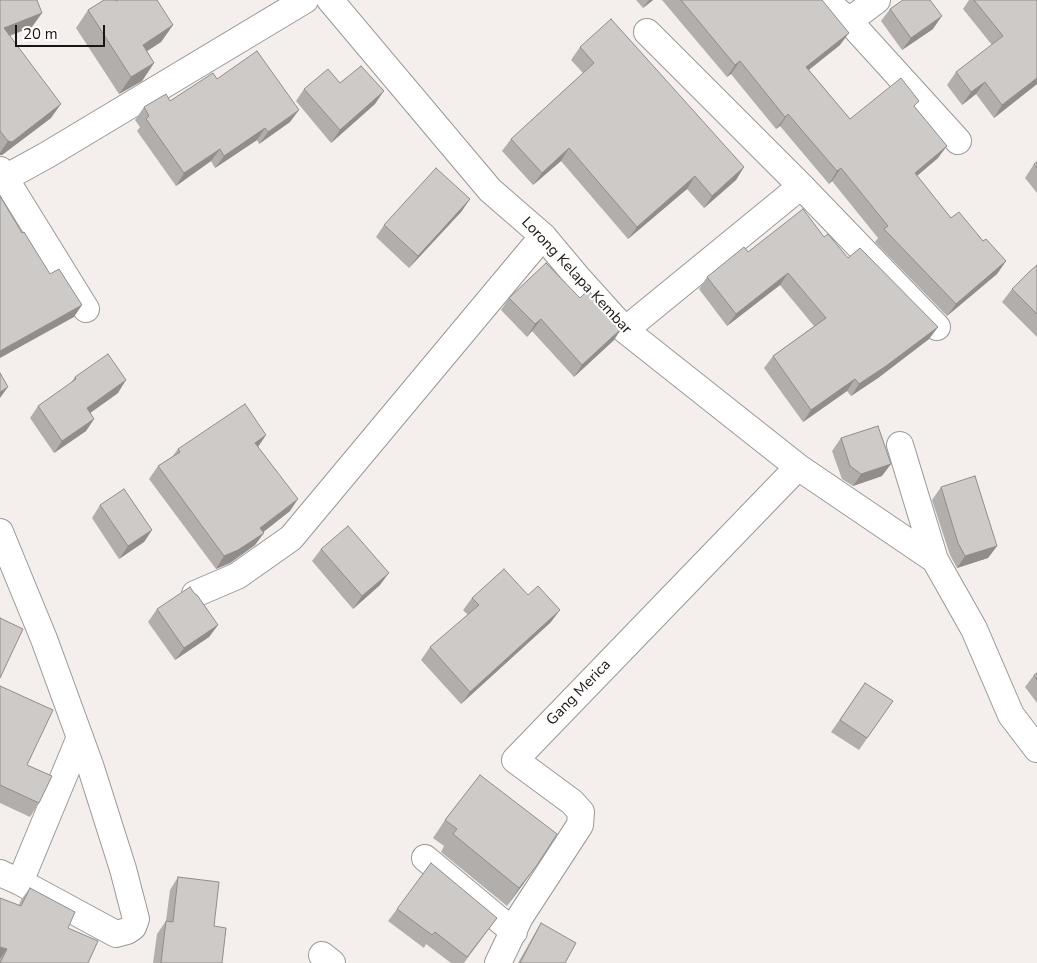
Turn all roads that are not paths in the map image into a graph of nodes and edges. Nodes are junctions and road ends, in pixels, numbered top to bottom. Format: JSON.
{"nodes":[{"id":1,"x":306,"y":0,"type":"edge"},
{"id":2,"x":330,"y":0,"type":"edge"},
{"id":3,"x":825,"y":0,"type":"edge"},
{"id":4,"x":877,"y":0,"type":"edge"},
{"id":5,"x":849,"y":21,"type":"junction"},
{"id":6,"x":647,"y":32,"type":"dead end"},
{"id":7,"x":958,"y":141,"type":"dead end"},
{"id":8,"x":3,"y":174,"type":"edge"},
{"id":9,"x":801,"y":186,"type":"junction"},
{"id":10,"x":543,"y":236,"type":"junction"},
{"id":11,"x":86,"y":309,"type":"dead end"},
{"id":12,"x":937,"y":327,"type":"edge"},
{"id":13,"x":625,"y":330,"type":"junction"},
{"id":14,"x":900,"y":445,"type":"dead end"},
{"id":15,"x":798,"y":467,"type":"junction"},
{"id":16,"x":0,"y":532,"type":"edge"},
{"id":17,"x":935,"y":560,"type":"junction"},
{"id":18,"x":196,"y":594,"type":"edge"},
{"id":19,"x":80,"y":737,"type":"junction"},
{"id":20,"x":1037,"y":749,"type":"edge"},
{"id":21,"x":425,"y":858,"type":"dead end"},
{"id":22,"x":10,"y":878,"type":"edge"},
{"id":23,"x":514,"y":932,"type":"junction"},
{"id":24,"x":498,"y":963,"type":"edge"}],
"edges":[{"from":1,"to":8,"type":"street"},
{"from":2,"to":10,"type":"street","name":"Lorong Kelapa Kembar"},
{"from":3,"to":5,"type":"street"},
{"from":4,"to":5,"type":"street"},
{"from":5,"to":7,"type":"street"},
{"from":6,"to":9,"type":"street"},
{"from":8,"to":11,"type":"street"},
{"from":9,"to":12,"type":"street"},
{"from":9,"to":13,"type":"street"},
{"from":10,"to":13,"type":"street","name":"Lorong Kelapa Kembar"},
{"from":10,"to":18,"type":"street"},
{"from":13,"to":15,"type":"street","name":"Lorong Kelapa Kembar"},
{"from":14,"to":17,"type":"street","name":"Lorong Kelapa Kembar"},
{"from":15,"to":17,"type":"street","name":"Lorong Kelapa Kembar"},
{"from":15,"to":23,"type":"street","name":"Gang Merica"},
{"from":16,"to":19,"type":"street"},
{"from":17,"to":20,"type":"street","name":"Lorong Kelapa Kembar"},
{"from":19,"to":22,"type":"street"},
{"from":19,"to":22,"type":"street"},
{"from":21,"to":23,"type":"street"},
{"from":23,"to":24,"type":"street","name":"Gang Merica"}]}
